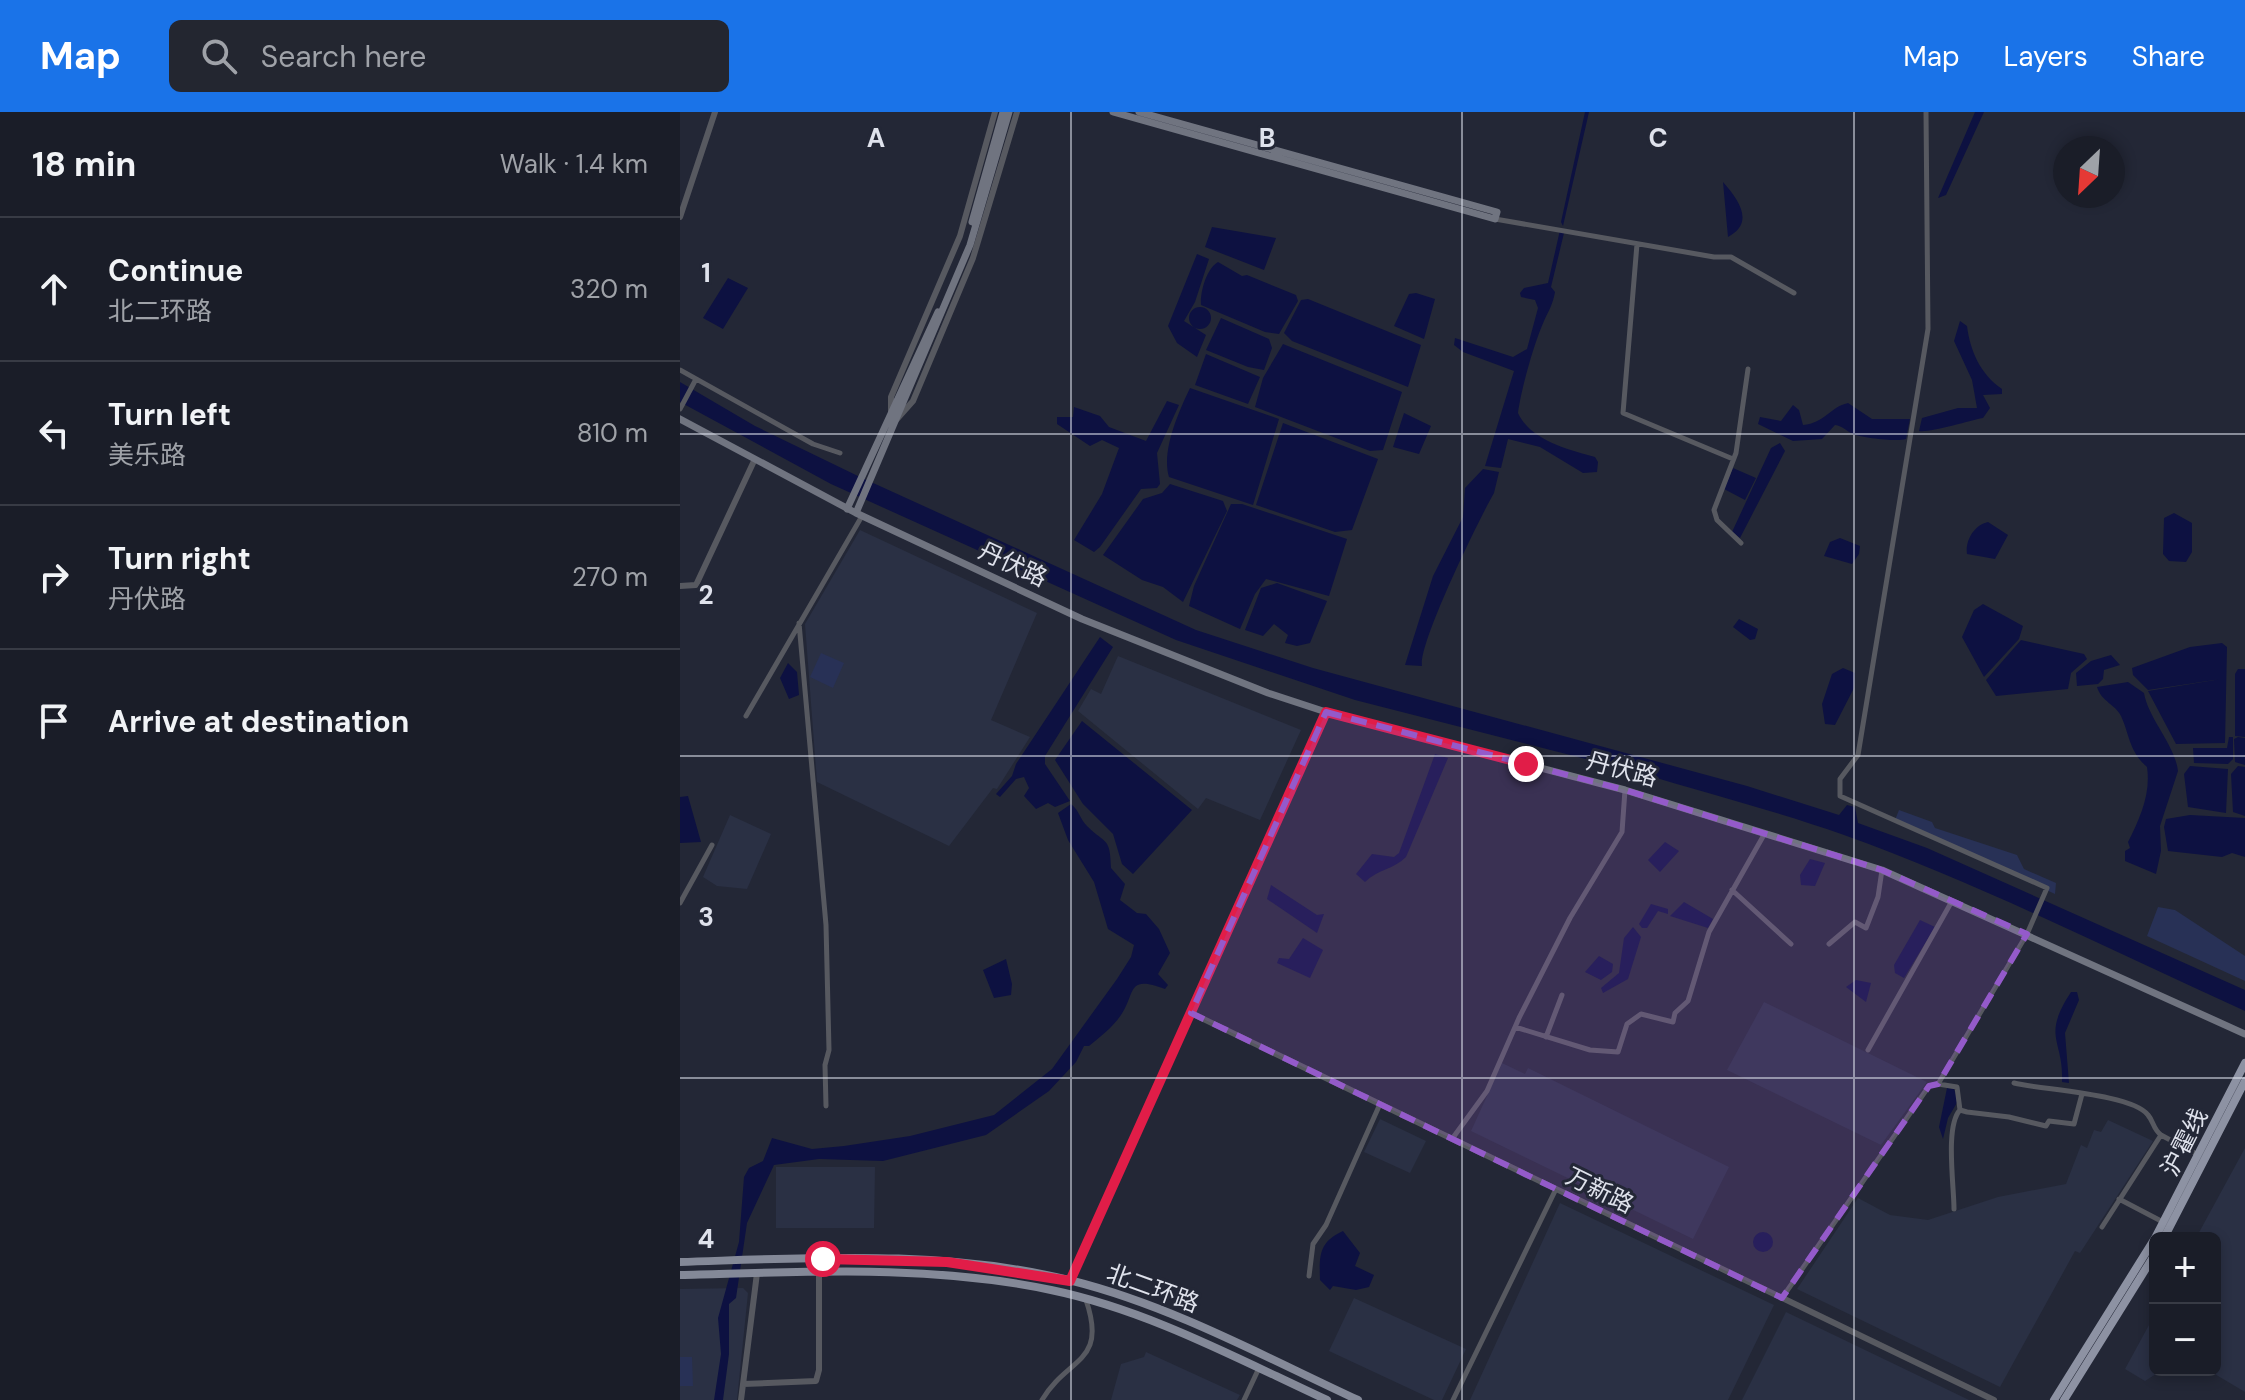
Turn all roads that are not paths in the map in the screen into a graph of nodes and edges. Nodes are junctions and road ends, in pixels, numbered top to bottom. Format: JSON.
{"nodes":[{"id":1,"x":715,"y":112,"type":"edge"},
{"id":2,"x":995,"y":112,"type":"edge"},
{"id":3,"x":1006,"y":112,"type":"edge"},
{"id":4,"x":1017,"y":112,"type":"edge"},
{"id":5,"x":1113,"y":112,"type":"edge"},
{"id":6,"x":1139,"y":112,"type":"edge"},
{"id":7,"x":1926,"y":112,"type":"edge"},
{"id":8,"x":680,"y":217,"type":"edge"},
{"id":9,"x":1495,"y":219,"type":"junction"},
{"id":10,"x":1637,"y":244,"type":"junction"},
{"id":11,"x":1794,"y":293,"type":"dead end"},
{"id":12,"x":1748,"y":369,"type":"dead end"},
{"id":13,"x":680,"y":370,"type":"edge"},
{"id":14,"x":695,"y":381,"type":"junction"},
{"id":15,"x":681,"y":408,"type":"edge"},
{"id":16,"x":680,"y":419,"type":"edge"},
{"id":17,"x":894,"y":419,"type":"junction"},
{"id":18,"x":840,"y":453,"type":"dead end"},
{"id":19,"x":1733,"y":459,"type":"junction"},
{"id":20,"x":754,"y":461,"type":"junction"},
{"id":21,"x":867,"y":476,"type":"junction"},
{"id":22,"x":847,"y":509,"type":"junction"},
{"id":23,"x":859,"y":514,"type":"junction"},
{"id":24,"x":1741,"y":543,"type":"dead end"},
{"id":25,"x":680,"y":586,"type":"edge"},
{"id":26,"x":799,"y":623,"type":"junction"},
{"id":27,"x":1326,"y":712,"type":"junction"},
{"id":28,"x":746,"y":716,"type":"dead end"},
{"id":29,"x":1625,"y":790,"type":"junction"},
{"id":30,"x":1765,"y":833,"type":"junction"},
{"id":31,"x":712,"y":845,"type":"dead end"},
{"id":32,"x":1882,"y":870,"type":"junction"},
{"id":33,"x":1732,"y":890,"type":"junction"},
{"id":34,"x":1953,"y":900,"type":"junction"},
{"id":35,"x":680,"y":903,"type":"edge"},
{"id":36,"x":2028,"y":931,"type":"junction"},
{"id":37,"x":1791,"y":944,"type":"dead end"},
{"id":38,"x":1829,"y":944,"type":"dead end"},
{"id":39,"x":1562,"y":995,"type":"dead end"},
{"id":40,"x":1191,"y":1013,"type":"junction"},
{"id":41,"x":1515,"y":1027,"type":"junction"},
{"id":42,"x":2245,"y":1034,"type":"edge"},
{"id":43,"x":1546,"y":1037,"type":"junction"},
{"id":44,"x":1868,"y":1050,"type":"dead end"},
{"id":45,"x":2245,"y":1063,"type":"edge"},
{"id":46,"x":2245,"y":1081,"type":"edge"},
{"id":47,"x":2014,"y":1083,"type":"dead end"},
{"id":48,"x":1938,"y":1084,"type":"junction"},
{"id":49,"x":2082,"y":1094,"type":"junction"},
{"id":50,"x":1380,"y":1104,"type":"junction"},
{"id":51,"x":826,"y":1106,"type":"dead end"},
{"id":52,"x":1960,"y":1110,"type":"junction"},
{"id":53,"x":2161,"y":1135,"type":"junction"},
{"id":54,"x":1452,"y":1139,"type":"junction"},
{"id":55,"x":2203,"y":1159,"type":"junction"},
{"id":56,"x":1556,"y":1189,"type":"junction"},
{"id":57,"x":2119,"y":1199,"type":"junction"},
{"id":58,"x":1954,"y":1209,"type":"dead end"},
{"id":59,"x":2164,"y":1223,"type":"junction"},
{"id":60,"x":2102,"y":1227,"type":"dead end"},
{"id":61,"x":2159,"y":1232,"type":"edge"},
{"id":62,"x":2167,"y":1232,"type":"edge"},
{"id":63,"x":2149,"y":1248,"type":"edge"},
{"id":64,"x":823,"y":1259,"type":"junction"},
{"id":65,"x":680,"y":1262,"type":"edge"},
{"id":66,"x":2149,"y":1264,"type":"edge"},
{"id":67,"x":820,"y":1272,"type":"junction"},
{"id":68,"x":757,"y":1273,"type":"junction"},
{"id":69,"x":680,"y":1275,"type":"edge"},
{"id":70,"x":1309,"y":1276,"type":"dead end"},
{"id":71,"x":1070,"y":1281,"type":"junction"},
{"id":72,"x":1066,"y":1294,"type":"junction"},
{"id":73,"x":1782,"y":1298,"type":"junction"},
{"id":74,"x":1086,"y":1299,"type":"junction"},
{"id":75,"x":1264,"y":1356,"type":"junction"},
{"id":76,"x":1259,"y":1368,"type":"junction"},
{"id":77,"x":743,"y":1384,"type":"junction"},
{"id":78,"x":741,"y":1400,"type":"edge"},
{"id":79,"x":1042,"y":1400,"type":"edge"},
{"id":80,"x":1244,"y":1400,"type":"edge"},
{"id":81,"x":1327,"y":1400,"type":"edge"},
{"id":82,"x":1358,"y":1400,"type":"edge"},
{"id":83,"x":1453,"y":1400,"type":"edge"},
{"id":84,"x":1994,"y":1400,"type":"edge"},
{"id":85,"x":2054,"y":1400,"type":"edge"},
{"id":86,"x":2064,"y":1400,"type":"edge"}],
"edges":[{"from":1,"to":8,"type":"street"},
{"from":2,"to":17,"type":"street"},
{"from":3,"to":17,"type":"main road"},
{"from":4,"to":17,"type":"street"},
{"from":5,"to":9,"type":"main road"},
{"from":6,"to":9,"type":"main road"},
{"from":7,"to":36,"type":"street"},
{"from":9,"to":10,"type":"street"},
{"from":10,"to":11,"type":"street"},
{"from":10,"to":19,"type":"street"},
{"from":12,"to":19,"type":"street"},
{"from":13,"to":14,"type":"street"},
{"from":14,"to":15,"type":"street"},
{"from":14,"to":18,"type":"street"},
{"from":16,"to":20,"type":"main road","name":"丹伏路"},
{"from":17,"to":21,"type":"main road"},
{"from":19,"to":24,"type":"street"},
{"from":20,"to":22,"type":"main road","name":"丹伏路"},
{"from":20,"to":25,"type":"street"},
{"from":21,"to":22,"type":"main road"},
{"from":21,"to":23,"type":"main road"},
{"from":22,"to":23,"type":"main road","name":"丹伏路"},
{"from":23,"to":26,"type":"street"},
{"from":23,"to":27,"type":"main road","name":"丹伏路"},
{"from":26,"to":28,"type":"street"},
{"from":26,"to":51,"type":"street"},
{"from":27,"to":29,"type":"main road","name":"丹伏路"},
{"from":27,"to":40,"type":"street"},
{"from":29,"to":30,"type":"main road","name":"丹伏路"},
{"from":29,"to":41,"type":"street"},
{"from":30,"to":32,"type":"main road","name":"丹伏路"},
{"from":30,"to":33,"type":"street"},
{"from":31,"to":35,"type":"street"},
{"from":32,"to":34,"type":"main road","name":"丹伏路"},
{"from":32,"to":38,"type":"street"},
{"from":33,"to":37,"type":"street"},
{"from":33,"to":43,"type":"street"},
{"from":34,"to":36,"type":"main road","name":"丹伏路"},
{"from":34,"to":44,"type":"street"},
{"from":36,"to":42,"type":"main road","name":"丹伏路"},
{"from":36,"to":48,"type":"street"},
{"from":39,"to":43,"type":"street"},
{"from":40,"to":50,"type":"street","name":"万新路"},
{"from":40,"to":71,"type":"street"},
{"from":41,"to":43,"type":"street"},
{"from":41,"to":54,"type":"street"},
{"from":45,"to":55,"type":"highway","name":"沪霍线"},
{"from":46,"to":55,"type":"highway","name":"沪霍线"},
{"from":47,"to":49,"type":"street"},
{"from":48,"to":52,"type":"street"},
{"from":48,"to":73,"type":"street"},
{"from":49,"to":52,"type":"street"},
{"from":49,"to":53,"type":"street"},
{"from":50,"to":54,"type":"street","name":"万新路"},
{"from":50,"to":70,"type":"street"},
{"from":52,"to":58,"type":"street"},
{"from":53,"to":55,"type":"street"},
{"from":53,"to":57,"type":"street"},
{"from":54,"to":56,"type":"street","name":"万新路"},
{"from":55,"to":59,"type":"highway","name":"沪霍线"},
{"from":55,"to":62,"type":"highway","name":"沪霍线"},
{"from":56,"to":73,"type":"street","name":"万新路"},
{"from":56,"to":83,"type":"street"},
{"from":57,"to":59,"type":"street"},
{"from":57,"to":60,"type":"street"},
{"from":59,"to":61,"type":"highway","name":"沪霍线"},
{"from":63,"to":85,"type":"highway","name":"沪霍线"},
{"from":64,"to":65,"type":"main road","name":"北二环路"},
{"from":64,"to":67,"type":"main road"},
{"from":64,"to":71,"type":"main road","name":"北二环路"},
{"from":66,"to":86,"type":"highway"},
{"from":67,"to":68,"type":"main road","name":"北二环路"},
{"from":67,"to":72,"type":"main road","name":"北二环路"},
{"from":67,"to":77,"type":"street"},
{"from":68,"to":69,"type":"main road","name":"北二环路"},
{"from":68,"to":77,"type":"street"},
{"from":71,"to":72,"type":"main road"},
{"from":71,"to":75,"type":"main road","name":"北二环路"},
{"from":72,"to":74,"type":"main road","name":"北二环路"},
{"from":73,"to":84,"type":"street","name":"万新路"},
{"from":74,"to":76,"type":"main road","name":"北二环路"},
{"from":74,"to":79,"type":"street"},
{"from":75,"to":76,"type":"main road"},
{"from":75,"to":82,"type":"main road","name":"北二环路"},
{"from":76,"to":80,"type":"street"},
{"from":76,"to":81,"type":"main road","name":"北二环路"},
{"from":77,"to":78,"type":"street"}]}
